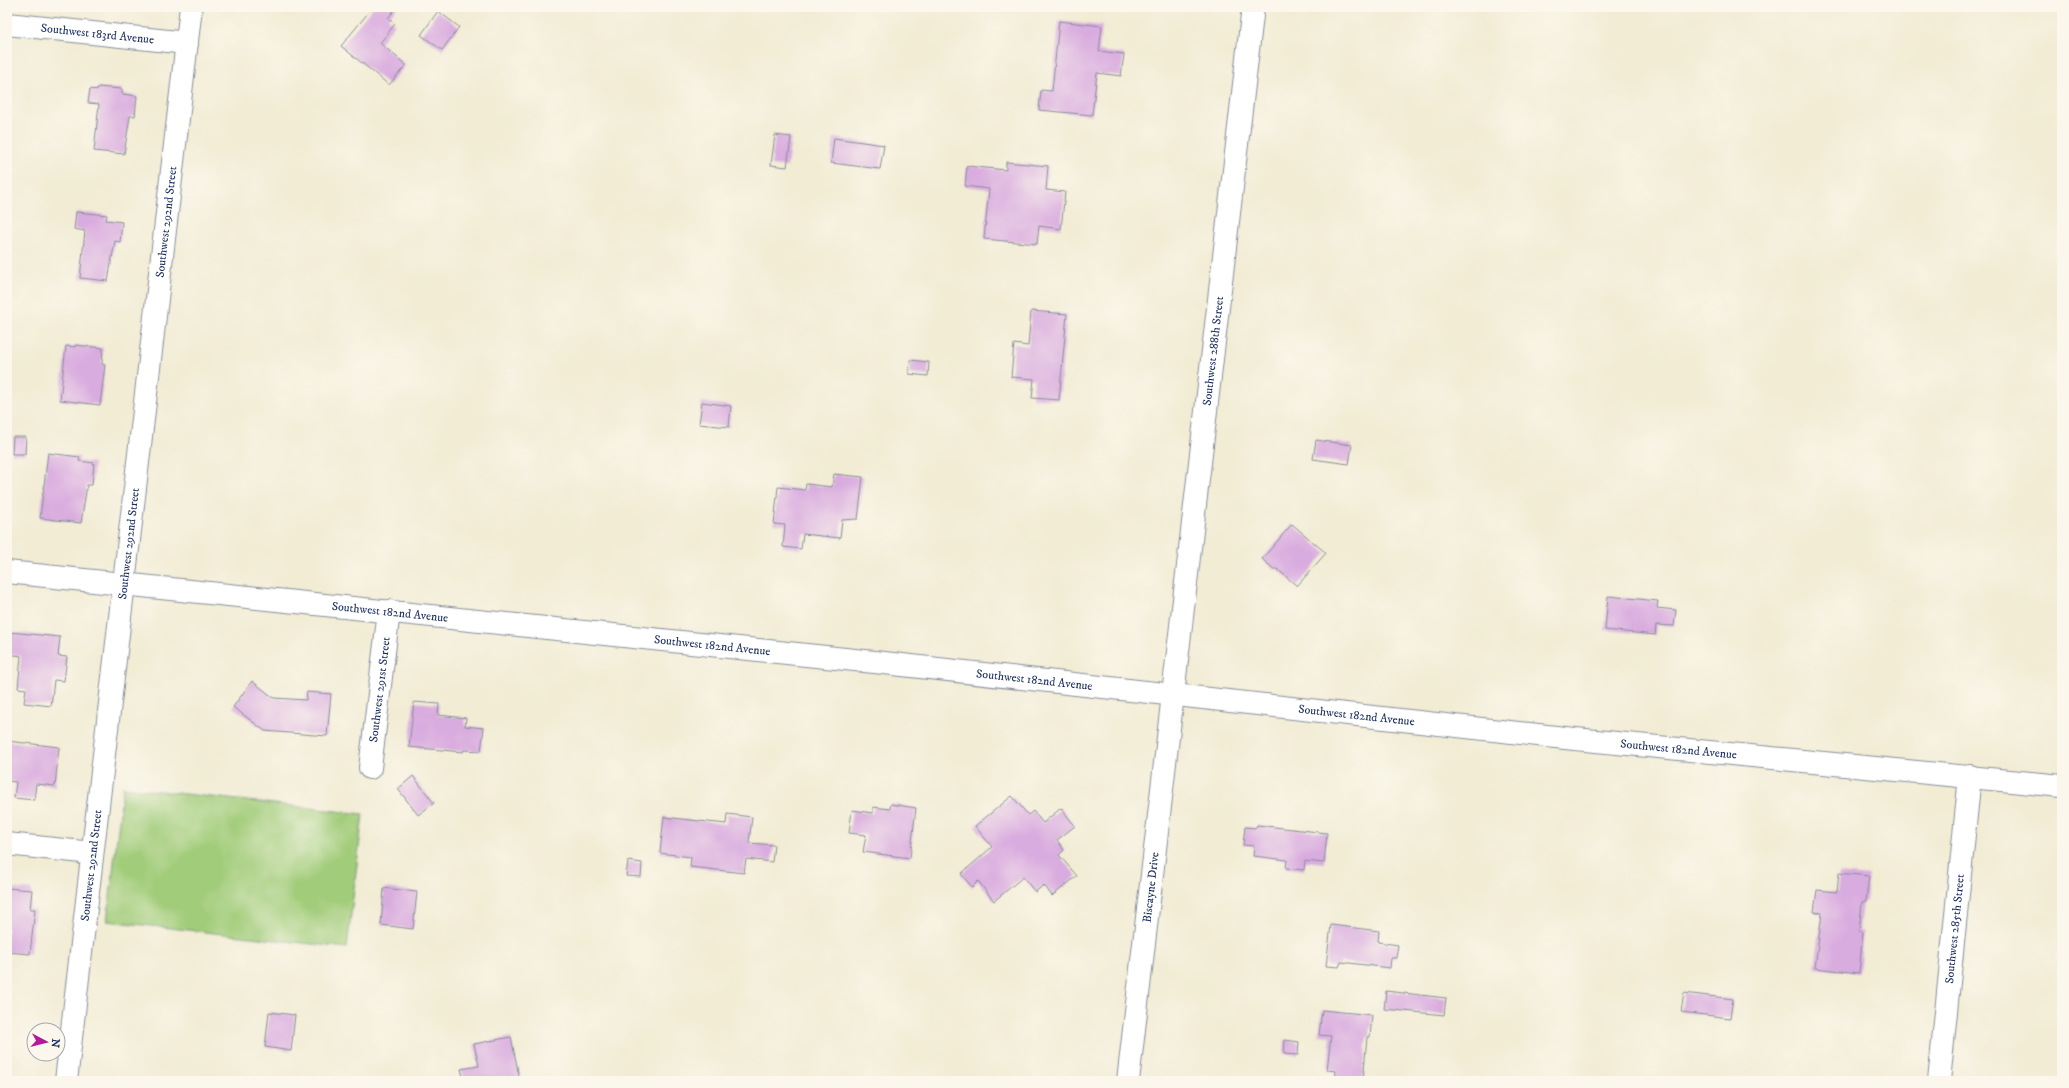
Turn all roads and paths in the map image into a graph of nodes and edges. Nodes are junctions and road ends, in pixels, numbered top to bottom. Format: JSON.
{"nodes":[{"id":1,"x":191,"y":7,"type":"edge"},
{"id":2,"x":1253,"y":7,"type":"edge"},
{"id":3,"x":7,"y":24,"type":"edge"},
{"id":4,"x":187,"y":43,"type":"junction"},
{"id":5,"x":7,"y":572,"type":"edge"},
{"id":6,"x":124,"y":584,"type":"junction"},
{"id":7,"x":389,"y":611,"type":"junction"},
{"id":8,"x":1172,"y":694,"type":"junction"},
{"id":9,"x":370,"y":768,"type":"dead end"},
{"id":10,"x":1970,"y":776,"type":"junction"},
{"id":11,"x":2062,"y":786,"type":"edge"},
{"id":12,"x":7,"y":844,"type":"edge"},
{"id":13,"x":92,"y":853,"type":"junction"},
{"id":14,"x":66,"y":1081,"type":"edge"},
{"id":15,"x":1128,"y":1081,"type":"edge"},
{"id":16,"x":1939,"y":1081,"type":"edge"}],
"edges":[{"from":1,"to":4,"type":"street","name":"Southwest 292nd Street"},
{"from":2,"to":8,"type":"street","name":"Southwest 288th Street"},
{"from":3,"to":4,"type":"street","name":"Southwest 183rd Avenue"},
{"from":4,"to":6,"type":"street","name":"Southwest 292nd Street"},
{"from":5,"to":6,"type":"street","name":"Southwest 182nd Avenue"},
{"from":6,"to":7,"type":"street","name":"Southwest 182nd Avenue"},
{"from":6,"to":13,"type":"street","name":"Southwest 292nd Street"},
{"from":7,"to":8,"type":"street","name":"Southwest 182nd Avenue"},
{"from":7,"to":9,"type":"street","name":"Southwest 291st Street"},
{"from":8,"to":10,"type":"street","name":"Southwest 182nd Avenue"},
{"from":8,"to":15,"type":"street","name":"Biscayne Drive"},
{"from":10,"to":11,"type":"street","name":"Southwest 182nd Avenue"},
{"from":10,"to":16,"type":"street","name":"Southwest 285th Street"},
{"from":12,"to":13,"type":"street"},
{"from":13,"to":14,"type":"street","name":"Southwest 292nd Street"}]}
